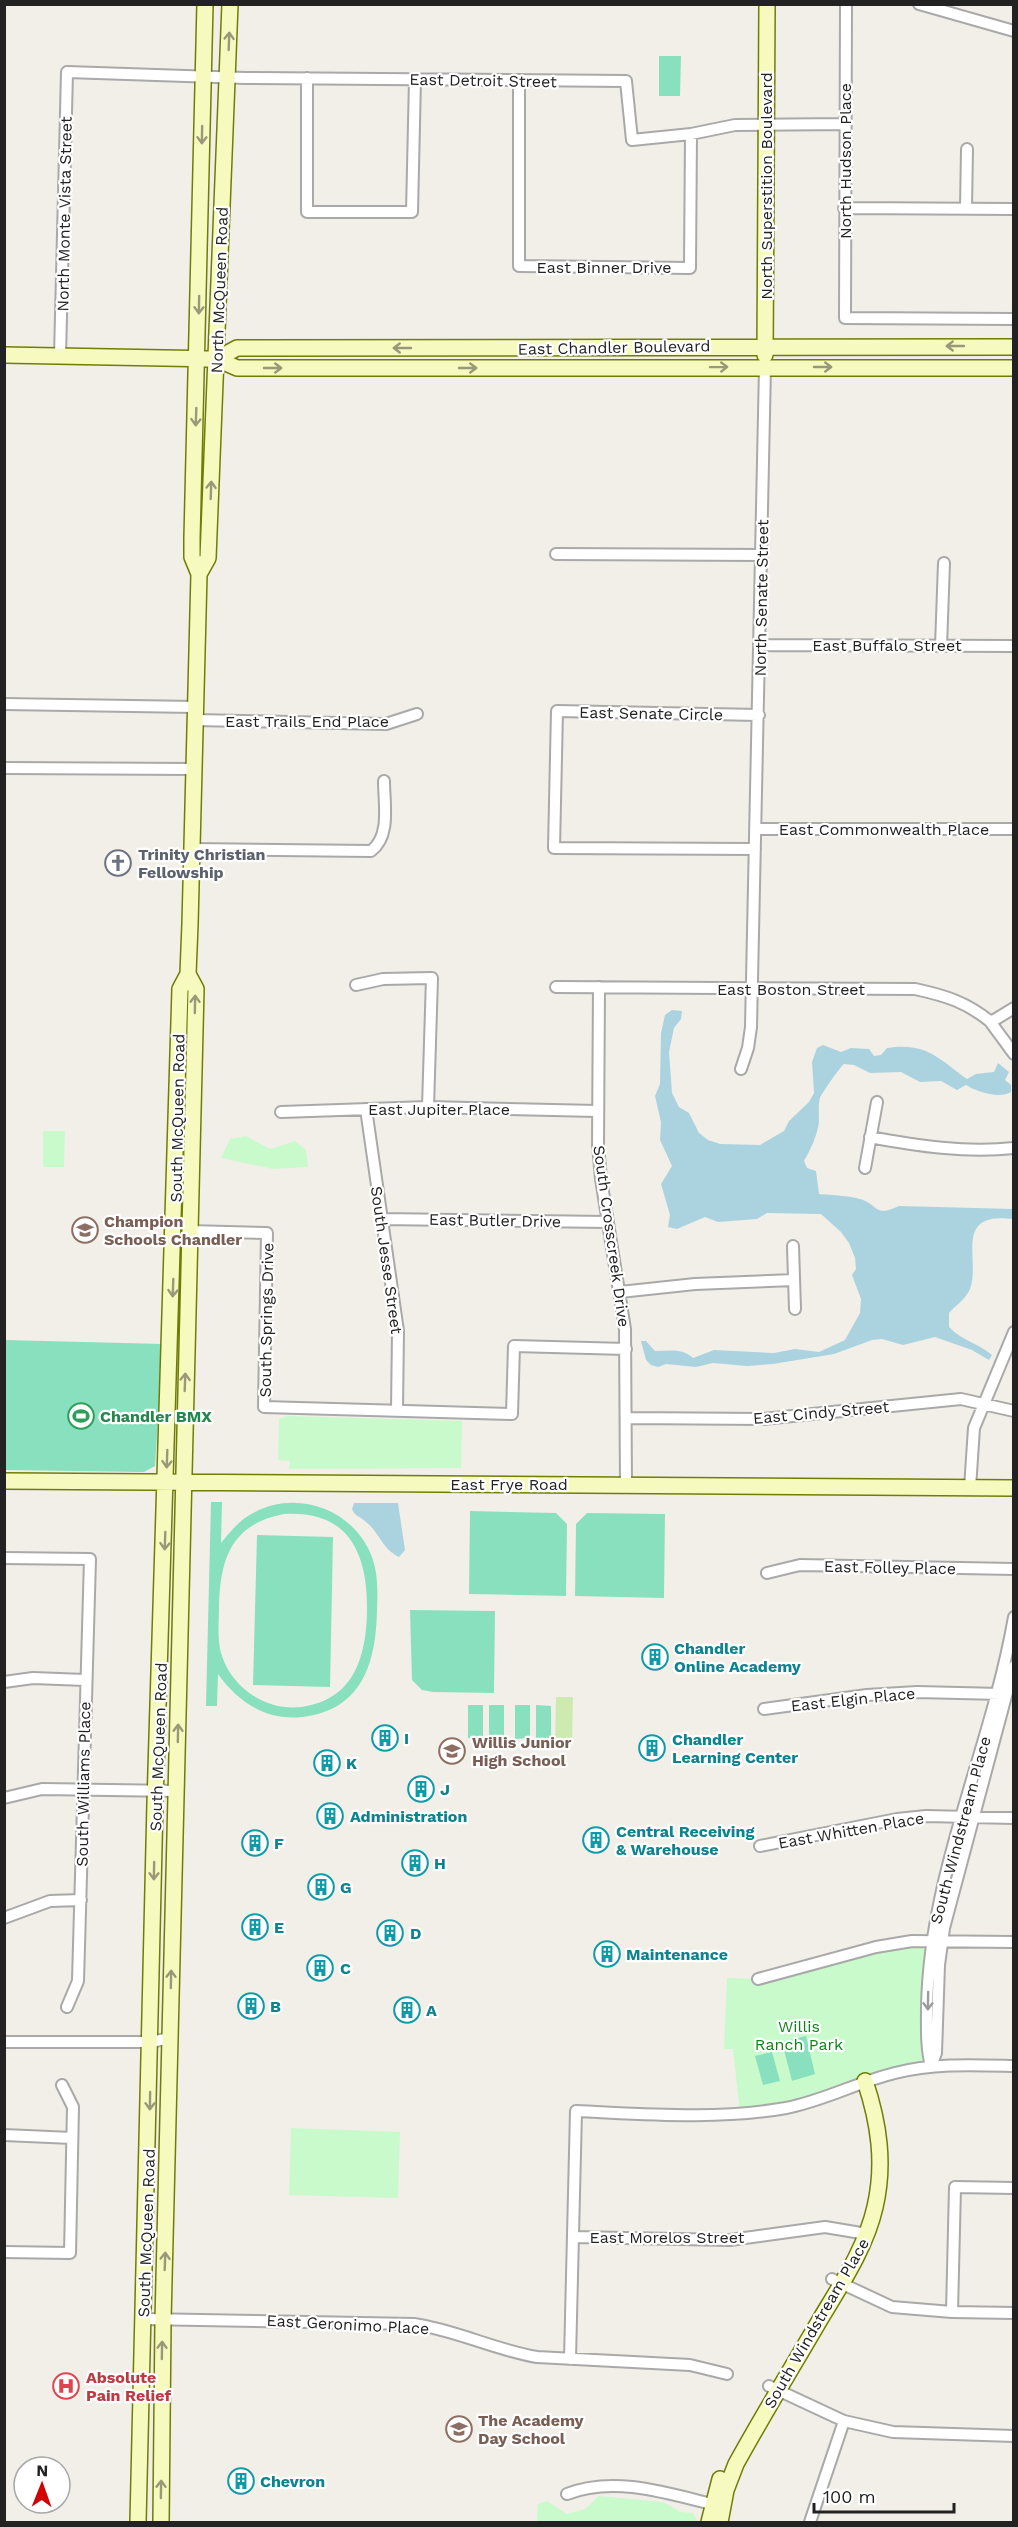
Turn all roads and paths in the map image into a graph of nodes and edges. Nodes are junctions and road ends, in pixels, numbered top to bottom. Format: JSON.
{"nodes":[{"id":1,"x":205,"y":4,"type":"edge"},
{"id":2,"x":230,"y":4,"type":"edge"},
{"id":3,"x":767,"y":4,"type":"edge"},
{"id":4,"x":846,"y":4,"type":"edge"},
{"id":5,"x":919,"y":4,"type":"edge"},
{"id":6,"x":1014,"y":31,"type":"edge"},
{"id":7,"x":67,"y":72,"type":"joint"},
{"id":8,"x":204,"y":76,"type":"junction"},
{"id":9,"x":228,"y":77,"type":"junction"},
{"id":10,"x":307,"y":78,"type":"junction"},
{"id":11,"x":415,"y":79,"type":"junction"},
{"id":12,"x":519,"y":80,"type":"junction"},
{"id":13,"x":766,"y":123,"type":"junction"},
{"id":14,"x":845,"y":124,"type":"junction"},
{"id":15,"x":691,"y":134,"type":"junction"},
{"id":16,"x":967,"y":149,"type":"dead end"},
{"id":17,"x":844,"y":208,"type":"junction"},
{"id":18,"x":966,"y":208,"type":"junction"},
{"id":19,"x":1014,"y":209,"type":"edge"},
{"id":20,"x":1014,"y":320,"type":"edge"},
{"id":21,"x":765,"y":345,"type":"junction"},
{"id":22,"x":1014,"y":347,"type":"edge"},
{"id":23,"x":502,"y":348,"type":"junction"},
{"id":24,"x":4,"y":355,"type":"edge"},
{"id":25,"x":60,"y":356,"type":"junction"},
{"id":26,"x":198,"y":358,"type":"junction"},
{"id":27,"x":217,"y":359,"type":"junction"},
{"id":28,"x":765,"y":367,"type":"junction"},
{"id":29,"x":502,"y":368,"type":"junction"},
{"id":30,"x":1014,"y":368,"type":"edge"},
{"id":31,"x":556,"y":554,"type":"dead end"},
{"id":32,"x":762,"y":555,"type":"junction"},
{"id":33,"x":944,"y":563,"type":"dead end"},
{"id":34,"x":199,"y":574,"type":"junction"},
{"id":35,"x":761,"y":645,"type":"junction"},
{"id":36,"x":1014,"y":645,"type":"edge"},
{"id":37,"x":941,"y":646,"type":"junction"},
{"id":38,"x":4,"y":704,"type":"edge"},
{"id":39,"x":195,"y":714,"type":"junction"},
{"id":40,"x":417,"y":714,"type":"dead end"},
{"id":41,"x":759,"y":715,"type":"junction"},
{"id":42,"x":4,"y":768,"type":"edge"},
{"id":43,"x":194,"y":769,"type":"junction"},
{"id":44,"x":384,"y":781,"type":"dead end"},
{"id":45,"x":756,"y":829,"type":"junction"},
{"id":46,"x":1014,"y":829,"type":"edge"},
{"id":47,"x":192,"y":849,"type":"junction"},
{"id":48,"x":755,"y":849,"type":"junction"},
{"id":49,"x":356,"y":985,"type":"dead end"},
{"id":50,"x":556,"y":987,"type":"dead end"},
{"id":51,"x":599,"y":987,"type":"junction"},
{"id":52,"x":752,"y":989,"type":"junction"},
{"id":53,"x":1014,"y":1008,"type":"edge"},
{"id":54,"x":989,"y":1020,"type":"junction"},
{"id":55,"x":1014,"y":1054,"type":"edge"},
{"id":56,"x":741,"y":1069,"type":"dead end"},
{"id":57,"x":877,"y":1102,"type":"dead end"},
{"id":58,"x":428,"y":1107,"type":"junction"},
{"id":59,"x":366,"y":1110,"type":"junction"},
{"id":60,"x":597,"y":1111,"type":"junction"},
{"id":61,"x":280,"y":1112,"type":"dead end"},
{"id":62,"x":870,"y":1137,"type":"junction"},
{"id":63,"x":1014,"y":1148,"type":"edge"},
{"id":64,"x":865,"y":1168,"type":"dead end"},
{"id":65,"x":382,"y":1219,"type":"junction"},
{"id":66,"x":608,"y":1221,"type":"junction"},
{"id":67,"x":182,"y":1230,"type":"junction"},
{"id":68,"x":793,"y":1246,"type":"dead end"},
{"id":69,"x":794,"y":1280,"type":"junction"},
{"id":70,"x":620,"y":1292,"type":"junction"},
{"id":71,"x":795,"y":1309,"type":"dead end"},
{"id":72,"x":1014,"y":1332,"type":"edge"},
{"id":73,"x":626,"y":1349,"type":"junction"},
{"id":74,"x":983,"y":1403,"type":"junction"},
{"id":75,"x":397,"y":1410,"type":"junction"},
{"id":76,"x":1014,"y":1411,"type":"edge"},
{"id":77,"x":626,"y":1418,"type":"junction"},
{"id":78,"x":4,"y":1481,"type":"edge"},
{"id":79,"x":183,"y":1482,"type":"junction"},
{"id":80,"x":166,"y":1483,"type":"junction"},
{"id":81,"x":626,"y":1484,"type":"junction"},
{"id":82,"x":970,"y":1488,"type":"junction"},
{"id":83,"x":1014,"y":1488,"type":"edge"},
{"id":84,"x":4,"y":1558,"type":"edge"},
{"id":85,"x":1014,"y":1569,"type":"edge"},
{"id":86,"x":767,"y":1573,"type":"dead end"},
{"id":87,"x":1014,"y":1617,"type":"edge"},
{"id":88,"x":1014,"y":1666,"type":"edge"},
{"id":89,"x":85,"y":1680,"type":"junction"},
{"id":90,"x":4,"y":1682,"type":"edge"},
{"id":91,"x":1005,"y":1694,"type":"edge"},
{"id":92,"x":764,"y":1709,"type":"dead end"},
{"id":93,"x":83,"y":1789,"type":"junction"},
{"id":94,"x":156,"y":1791,"type":"junction"},
{"id":95,"x":176,"y":1791,"type":"junction"},
{"id":96,"x":4,"y":1798,"type":"edge"},
{"id":97,"x":968,"y":1817,"type":"junction"},
{"id":98,"x":1014,"y":1818,"type":"edge"},
{"id":99,"x":760,"y":1846,"type":"dead end"},
{"id":100,"x":81,"y":1900,"type":"junction"},
{"id":101,"x":4,"y":1918,"type":"edge"},
{"id":102,"x":937,"y":1940,"type":"junction"},
{"id":103,"x":1014,"y":1942,"type":"edge"},
{"id":104,"x":758,"y":1978,"type":"dead end"},
{"id":105,"x":67,"y":2007,"type":"dead end"},
{"id":106,"x":170,"y":2038,"type":"junction"},
{"id":107,"x":4,"y":2042,"type":"edge"},
{"id":108,"x":151,"y":2042,"type":"junction"},
{"id":109,"x":931,"y":2066,"type":"junction"},
{"id":110,"x":1014,"y":2066,"type":"edge"},
{"id":111,"x":861,"y":2083,"type":"junction"},
{"id":112,"x":62,"y":2085,"type":"dead end"},
{"id":113,"x":4,"y":2135,"type":"edge"},
{"id":114,"x":72,"y":2138,"type":"junction"},
{"id":115,"x":1014,"y":2188,"type":"edge"},
{"id":116,"x":862,"y":2233,"type":"junction"},
{"id":117,"x":573,"y":2237,"type":"junction"},
{"id":118,"x":4,"y":2252,"type":"edge"},
{"id":119,"x":837,"y":2281,"type":"junction"},
{"id":120,"x":952,"y":2312,"type":"junction"},
{"id":121,"x":1014,"y":2313,"type":"edge"},
{"id":122,"x":144,"y":2319,"type":"junction"},
{"id":123,"x":163,"y":2320,"type":"junction"},
{"id":124,"x":570,"y":2359,"type":"junction"},
{"id":125,"x":728,"y":2374,"type":"dead end"},
{"id":126,"x":142,"y":2389,"type":"junction"},
{"id":127,"x":774,"y":2389,"type":"junction"},
{"id":128,"x":844,"y":2421,"type":"junction"},
{"id":129,"x":1014,"y":2436,"type":"edge"},
{"id":130,"x":161,"y":2457,"type":"junction"},
{"id":131,"x":567,"y":2494,"type":"dead end"},
{"id":132,"x":717,"y":2505,"type":"junction"},
{"id":133,"x":138,"y":2523,"type":"edge"},
{"id":134,"x":161,"y":2523,"type":"edge"},
{"id":135,"x":709,"y":2523,"type":"edge"},
{"id":136,"x":720,"y":2523,"type":"edge"},
{"id":137,"x":810,"y":2523,"type":"edge"}],
"edges":[{"from":1,"to":8,"type":"main road","name":"North McQueen Road"},
{"from":9,"to":2,"type":"main road","name":"North McQueen Road","one_way":true},
{"from":3,"to":13,"type":"main road","name":"North Superstition Boulevard"},
{"from":4,"to":14,"type":"street","name":"North Hudson Place"},
{"from":5,"to":6,"type":"street"},
{"from":7,"to":8,"type":"street","name":"East Detroit Street"},
{"from":7,"to":25,"type":"street","name":"North Monte Vista Street"},
{"from":8,"to":9,"type":"street","name":"East Detroit Street"},
{"from":8,"to":26,"type":"main road","name":"North McQueen Road","one_way":true},
{"from":9,"to":10,"type":"street","name":"East Detroit Street"},
{"from":9,"to":27,"type":"main road","name":"North McQueen Road"},
{"from":10,"to":11,"type":"street","name":"East Detroit Street"},
{"from":10,"to":11,"type":"street"},
{"from":11,"to":12,"type":"street","name":"East Detroit Street"},
{"from":12,"to":15,"type":"street","name":"East Detroit Street"},
{"from":12,"to":15,"type":"street","name":"East Binner Drive"},
{"from":13,"to":14,"type":"street","name":"East Detroit Street"},
{"from":13,"to":15,"type":"street","name":"East Detroit Street"},
{"from":13,"to":21,"type":"main road","name":"North Superstition Boulevard"},
{"from":14,"to":17,"type":"street","name":"North Hudson Place"},
{"from":16,"to":18,"type":"street"},
{"from":17,"to":18,"type":"street"},
{"from":17,"to":20,"type":"street","name":"North Hudson Place"},
{"from":18,"to":19,"type":"street"},
{"from":22,"to":21,"type":"main road","name":"East Chandler Boulevard","one_way":true},
{"from":21,"to":23,"type":"main road","name":"East Chandler Boulevard"},
{"from":21,"to":28,"type":"main road","name":"North Superstition Boulevard"},
{"from":23,"to":27,"type":"main road","name":"East Chandler Boulevard","one_way":true},
{"from":23,"to":29,"type":"main road"},
{"from":24,"to":25,"type":"main road","name":"East Chandler Boulevard"},
{"from":25,"to":26,"type":"main road","name":"East Chandler Boulevard"},
{"from":26,"to":27,"type":"main road","name":"East Chandler Boulevard"},
{"from":26,"to":34,"type":"main road","name":"North McQueen Road","one_way":true},
{"from":27,"to":29,"type":"main road","name":"East Chandler Boulevard","one_way":true},
{"from":34,"to":27,"type":"main road","name":"North McQueen Road","one_way":true},
{"from":29,"to":28,"type":"main road","name":"East Chandler Boulevard","one_way":true},
{"from":28,"to":30,"type":"main road","name":"East Chandler Boulevard","one_way":true},
{"from":28,"to":32,"type":"street","name":"North Senate Street"},
{"from":31,"to":32,"type":"street"},
{"from":32,"to":35,"type":"street","name":"North Senate Street"},
{"from":33,"to":37,"type":"street"},
{"from":34,"to":39,"type":"main road","name":"North McQueen Road"},
{"from":35,"to":37,"type":"street","name":"East Buffalo Street"},
{"from":35,"to":41,"type":"street","name":"North Senate Street"},
{"from":36,"to":37,"type":"street","name":"East Buffalo Street"},
{"from":38,"to":39,"type":"street"},
{"from":39,"to":40,"type":"street","name":"East Trails End Place"},
{"from":39,"to":43,"type":"main road","name":"South McQueen Road"},
{"from":41,"to":45,"type":"street","name":"North Senate Street"},
{"from":41,"to":48,"type":"street","name":"East Senate Circle"},
{"from":42,"to":43,"type":"street"},
{"from":43,"to":47,"type":"main road","name":"South McQueen Road"},
{"from":44,"to":47,"type":"street"},
{"from":45,"to":46,"type":"street","name":"East Commonwealth Place"},
{"from":45,"to":48,"type":"street","name":"North Senate Street"},
{"from":47,"to":67,"type":"main road","name":"South McQueen Road"},
{"from":48,"to":52,"type":"street","name":"North Senate Street"},
{"from":49,"to":58,"type":"street"},
{"from":50,"to":51,"type":"street","name":"East Boston Street"},
{"from":51,"to":52,"type":"street","name":"East Boston Street"},
{"from":51,"to":60,"type":"street","name":"South Crosscreek Drive"},
{"from":52,"to":54,"type":"street","name":"East Boston Street"},
{"from":52,"to":56,"type":"street","name":"North Senate Street"},
{"from":53,"to":54,"type":"street"},
{"from":54,"to":55,"type":"street"},
{"from":57,"to":62,"type":"street"},
{"from":58,"to":59,"type":"street","name":"East Jupiter Place"},
{"from":58,"to":60,"type":"street","name":"East Jupiter Place"},
{"from":59,"to":61,"type":"street","name":"East Jupiter Place"},
{"from":59,"to":65,"type":"street","name":"South Jesse Street"},
{"from":60,"to":66,"type":"street","name":"South Crosscreek Drive"},
{"from":62,"to":63,"type":"street"},
{"from":62,"to":64,"type":"street"},
{"from":65,"to":66,"type":"street","name":"East Butler Drive"},
{"from":65,"to":75,"type":"street","name":"South Jesse Street"},
{"from":66,"to":70,"type":"street","name":"South Crosscreek Drive"},
{"from":67,"to":75,"type":"street","name":"South Springs Drive"},
{"from":79,"to":67,"type":"main road","name":"South McQueen Road","one_way":true},
{"from":67,"to":80,"type":"main road","name":"South McQueen Road","one_way":true},
{"from":68,"to":69,"type":"street"},
{"from":69,"to":70,"type":"street"},
{"from":69,"to":71,"type":"street"},
{"from":70,"to":73,"type":"street","name":"South Crosscreek Drive"},
{"from":72,"to":74,"type":"street"},
{"from":73,"to":75,"type":"street"},
{"from":73,"to":77,"type":"street","name":"South Crosscreek Drive"},
{"from":74,"to":76,"type":"street","name":"East Cindy Street"},
{"from":74,"to":77,"type":"street","name":"East Cindy Street"},
{"from":74,"to":82,"type":"street"},
{"from":77,"to":81,"type":"street","name":"South Crosscreek Drive"},
{"from":78,"to":80,"type":"main road","name":"East Frye Road"},
{"from":79,"to":80,"type":"main road","name":"East Frye Road"},
{"from":79,"to":81,"type":"main road","name":"East Frye Road"},
{"from":95,"to":79,"type":"main road","name":"South McQueen Road","one_way":true},
{"from":80,"to":94,"type":"main road","name":"South McQueen Road","one_way":true},
{"from":81,"to":82,"type":"main road","name":"East Frye Road"},
{"from":82,"to":83,"type":"main road","name":"East Frye Road"},
{"from":84,"to":89,"type":"street","name":"South Williams Place"},
{"from":85,"to":86,"type":"street","name":"East Folley Place"},
{"from":87,"to":91,"type":"street","name":"South Windstream Place"},
{"from":88,"to":91,"type":"street","name":"South Windstream Place"},
{"from":89,"to":90,"type":"street"},
{"from":89,"to":93,"type":"street","name":"South Williams Place"},
{"from":91,"to":92,"type":"street","name":"East Elgin Place"},
{"from":91,"to":97,"type":"street","name":"South Windstream Place"},
{"from":93,"to":94,"type":"street"},
{"from":93,"to":96,"type":"street"},
{"from":93,"to":100,"type":"street","name":"South Williams Place"},
{"from":94,"to":95,"type":"street"},
{"from":94,"to":108,"type":"main road","name":"South McQueen Road","one_way":true},
{"from":106,"to":95,"type":"main road","name":"South McQueen Road","one_way":true},
{"from":97,"to":98,"type":"street","name":"East Whitten Place"},
{"from":97,"to":99,"type":"street","name":"East Whitten Place"},
{"from":97,"to":102,"type":"street","name":"South Windstream Place"},
{"from":100,"to":101,"type":"street"},
{"from":100,"to":105,"type":"street","name":"South Williams Place"},
{"from":102,"to":103,"type":"street"},
{"from":102,"to":104,"type":"street"},
{"from":102,"to":109,"type":"street","name":"South Windstream Place"},
{"from":106,"to":108,"type":"street"},
{"from":123,"to":106,"type":"main road","name":"South McQueen Road","one_way":true},
{"from":107,"to":108,"type":"street"},
{"from":108,"to":122,"type":"main road","name":"South McQueen Road","one_way":true},
{"from":109,"to":110,"type":"street"},
{"from":109,"to":111,"type":"street"},
{"from":111,"to":116,"type":"main road","name":"South Windstream Place"},
{"from":111,"to":117,"type":"street"},
{"from":112,"to":114,"type":"street"},
{"from":113,"to":114,"type":"street"},
{"from":114,"to":118,"type":"street"},
{"from":115,"to":120,"type":"street"},
{"from":116,"to":117,"type":"street","name":"East Morelos Street"},
{"from":116,"to":119,"type":"main road","name":"South Windstream Place"},
{"from":117,"to":124,"type":"street"},
{"from":119,"to":120,"type":"street"},
{"from":119,"to":127,"type":"main road","name":"South Windstream Place"},
{"from":120,"to":121,"type":"street"},
{"from":122,"to":123,"type":"street","name":"East Geronimo Place"},
{"from":122,"to":126,"type":"main road","name":"South McQueen Road"},
{"from":123,"to":124,"type":"street","name":"East Geronimo Place"},
{"from":130,"to":123,"type":"main road","name":"South McQueen Road","one_way":true},
{"from":124,"to":125,"type":"street","name":"East Geronimo Place"},
{"from":126,"to":130,"type":"main road"},
{"from":126,"to":133,"type":"main road","name":"South McQueen Road"},
{"from":127,"to":128,"type":"street"},
{"from":127,"to":132,"type":"main road","name":"South Windstream Place"},
{"from":128,"to":129,"type":"street"},
{"from":128,"to":137,"type":"street"},
{"from":134,"to":130,"type":"main road","name":"South McQueen Road","one_way":true},
{"from":131,"to":132,"type":"street"},
{"from":132,"to":135,"type":"main road","name":"South Windstream Place"},
{"from":132,"to":136,"type":"main road","name":"South Windstream Place"}]}
